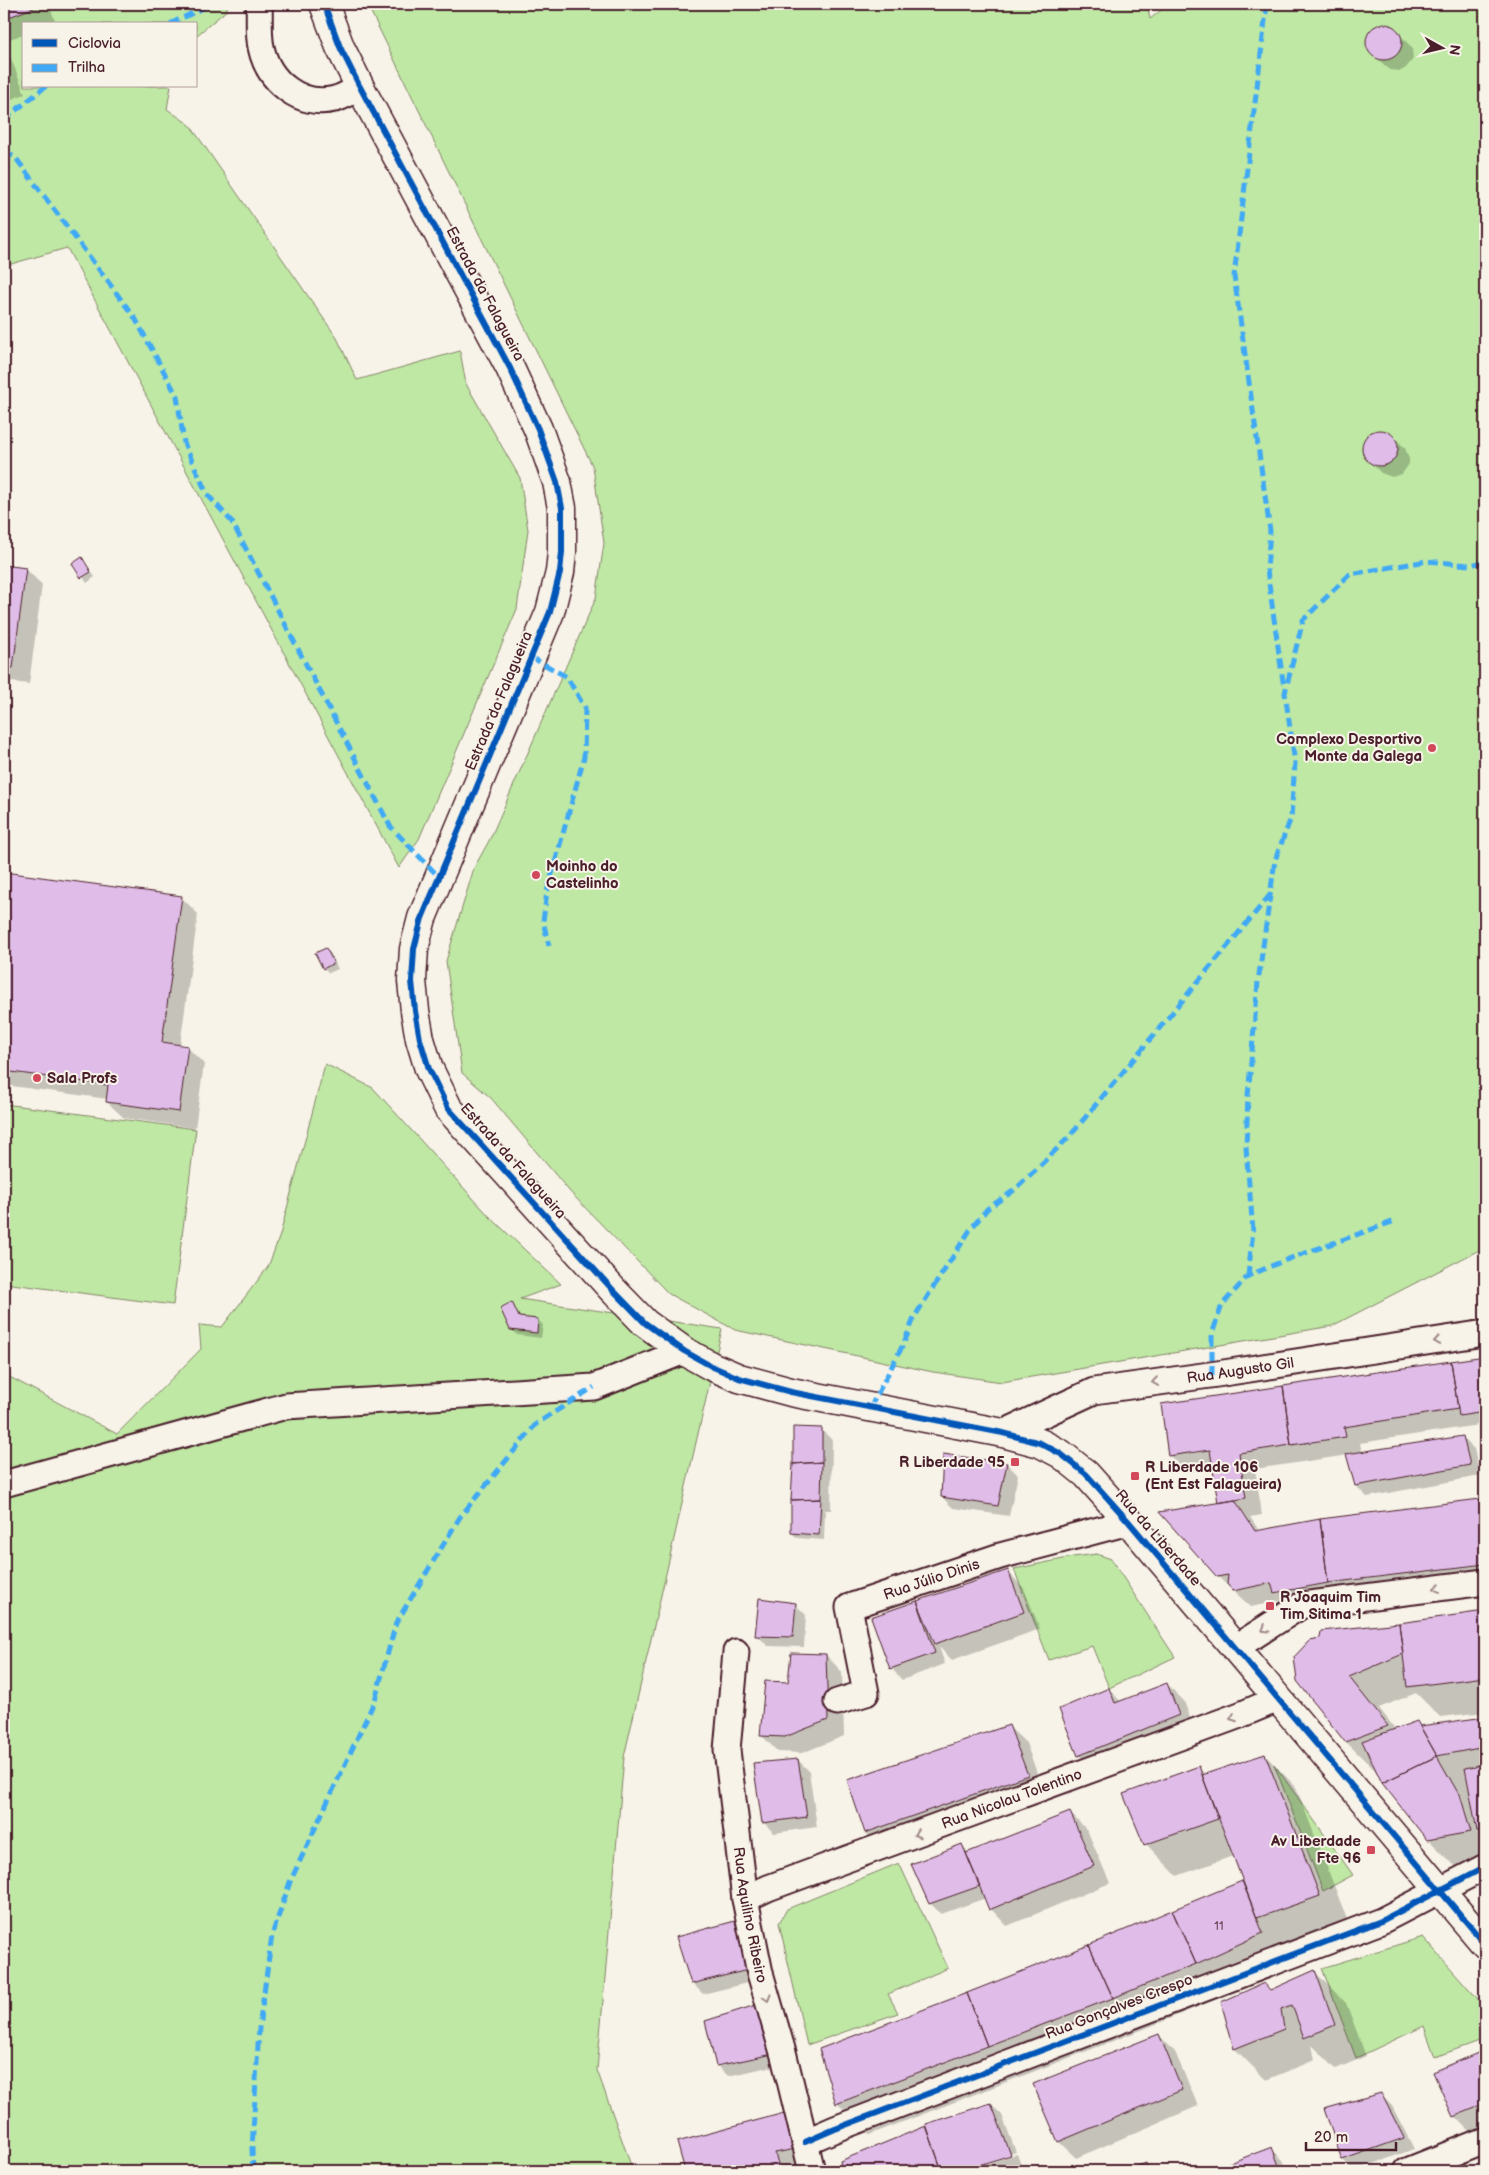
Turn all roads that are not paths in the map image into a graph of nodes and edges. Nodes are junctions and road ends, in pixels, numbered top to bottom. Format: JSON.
{"nodes":[{"id":1,"x":259,"y":4,"type":"edge"},
{"id":2,"x":324,"y":4,"type":"edge"},
{"id":3,"x":360,"y":87,"type":"junction"},
{"id":4,"x":1485,"y":1333,"type":"edge"},
{"id":5,"x":684,"y":1351,"type":"junction"},
{"id":6,"x":1003,"y":1433,"type":"junction"},
{"id":7,"x":4,"y":1484,"type":"edge"},
{"id":8,"x":1129,"y":1522,"type":"junction"},
{"id":9,"x":1485,"y":1582,"type":"edge"},
{"id":10,"x":1235,"y":1648,"type":"junction"},
{"id":11,"x":736,"y":1652,"type":"dead end"},
{"id":12,"x":1278,"y":1699,"type":"junction"},
{"id":13,"x":837,"y":1702,"type":"dead end"},
{"id":14,"x":1485,"y":1867,"type":"edge"},
{"id":15,"x":1440,"y":1890,"type":"junction"},
{"id":16,"x":745,"y":1899,"type":"junction"},
{"id":17,"x":1485,"y":1944,"type":"edge"},
{"id":18,"x":1485,"y":2140,"type":"edge"},
{"id":19,"x":805,"y":2142,"type":"junction"},
{"id":20,"x":812,"y":2171,"type":"edge"},
{"id":21,"x":1406,"y":2171,"type":"edge"}],
"edges":[{"from":1,"to":3,"type":"street"},
{"from":2,"to":3,"type":"street","name":"Estrada da Falagueira"},
{"from":3,"to":5,"type":"street","name":"Estrada da Falagueira"},
{"from":4,"to":6,"type":"street","name":"Rua Augusto Gil","one_way":true},
{"from":5,"to":6,"type":"street","name":"Rua da Liberdade"},
{"from":5,"to":7,"type":"street"},
{"from":6,"to":8,"type":"street","name":"Rua da Liberdade"},
{"from":8,"to":10,"type":"street","name":"Rua da Liberdade"},
{"from":8,"to":13,"type":"street","name":"Rua Júlio Dinis"},
{"from":9,"to":10,"type":"street","one_way":true},
{"from":10,"to":12,"type":"street","name":"Rua da Liberdade"},
{"from":11,"to":16,"type":"street","name":"Rua Aquilino Ribeiro"},
{"from":12,"to":15,"type":"street","name":"Rua da Liberdade"},
{"from":12,"to":16,"type":"street","name":"Rua Nicolau Tolentino","one_way":true},
{"from":14,"to":15,"type":"street","name":"Rua Gonçalves Crespo"},
{"from":15,"to":17,"type":"street","name":"Rua da Liberdade"},
{"from":15,"to":19,"type":"street","name":"Rua Gonçalves Crespo"},
{"from":16,"to":19,"type":"street","name":"Rua Aquilino Ribeiro","one_way":true},
{"from":18,"to":21,"type":"street"},
{"from":19,"to":20,"type":"street","name":"Rua Aquilino Ribeiro"}]}
